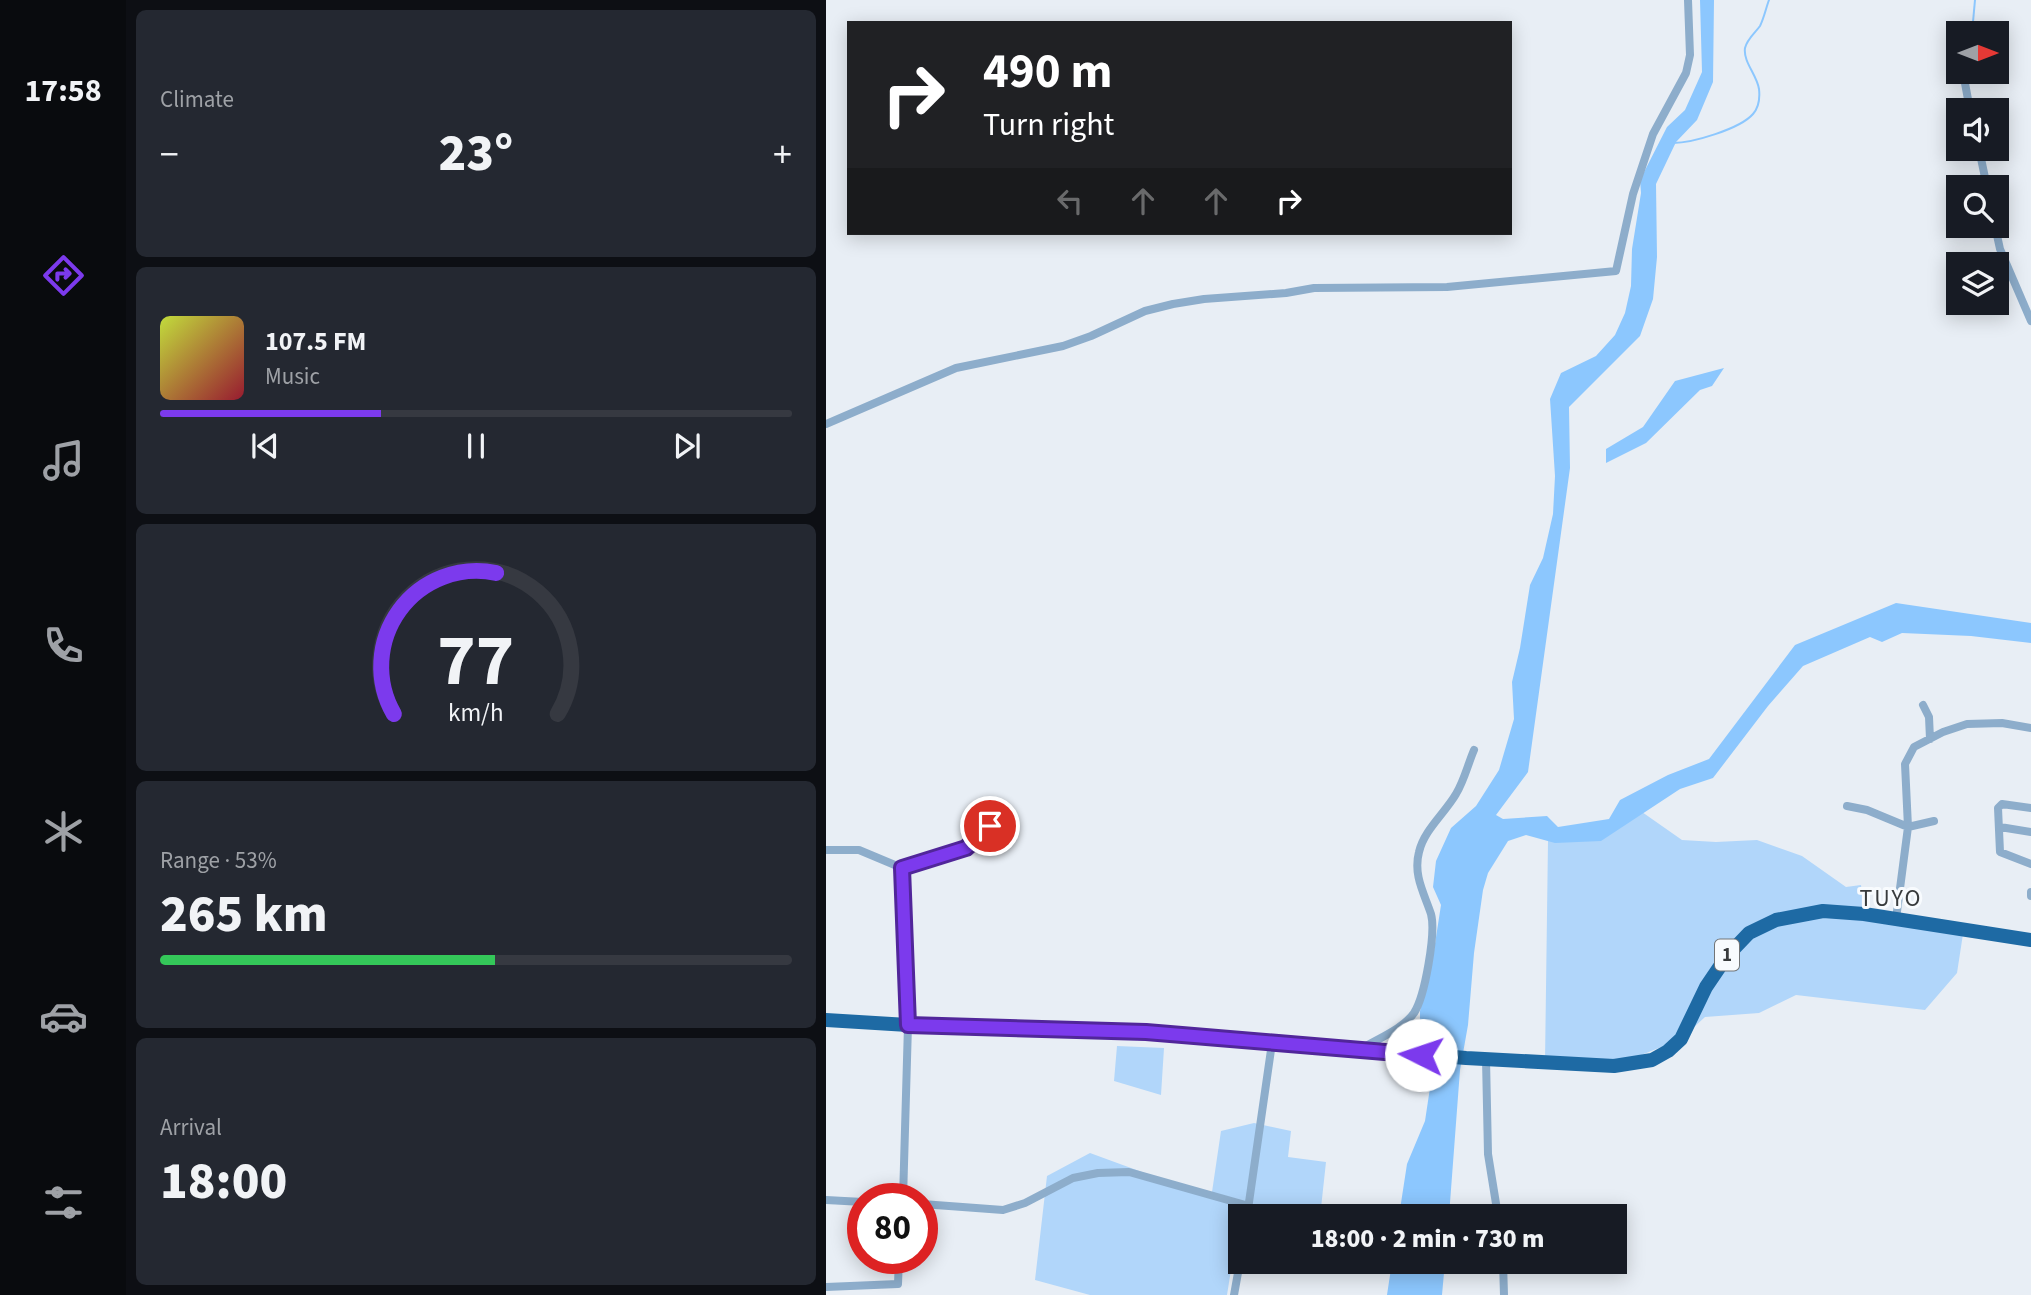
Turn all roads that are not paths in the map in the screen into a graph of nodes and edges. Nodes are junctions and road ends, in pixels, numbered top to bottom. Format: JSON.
{"nodes":[{"id":1,"x":1688,"y":0,"type":"edge"},
{"id":2,"x":1998,"y":238,"type":"edge"},
{"id":3,"x":2031,"y":321,"type":"edge"},
{"id":4,"x":826,"y":424,"type":"edge"},
{"id":5,"x":1923,"y":705,"type":"dead end"},
{"id":6,"x":2031,"y":728,"type":"edge"},
{"id":7,"x":1930,"y":738,"type":"junction"},
{"id":8,"x":1474,"y":750,"type":"dead end"},
{"id":9,"x":1847,"y":806,"type":"dead end"},
{"id":10,"x":2031,"y":808,"type":"edge"},
{"id":11,"x":1934,"y":821,"type":"dead end"},
{"id":12,"x":990,"y":826,"type":"dead end"},
{"id":13,"x":1908,"y":827,"type":"junction"},
{"id":14,"x":2000,"y":827,"type":"junction"},
{"id":15,"x":2031,"y":832,"type":"edge"},
{"id":16,"x":826,"y":850,"type":"edge"},
{"id":17,"x":2031,"y":864,"type":"edge"},
{"id":18,"x":902,"y":868,"type":"junction"},
{"id":19,"x":1896,"y":919,"type":"junction"},
{"id":20,"x":2031,"y":940,"type":"edge"},
{"id":21,"x":826,"y":1020,"type":"edge"},
{"id":22,"x":908,"y":1025,"type":"junction"},
{"id":23,"x":1272,"y":1043,"type":"junction"},
{"id":24,"x":1359,"y":1050,"type":"junction"},
{"id":25,"x":1486,"y":1059,"type":"junction"},
{"id":26,"x":903,"y":1183,"type":"edge"},
{"id":27,"x":826,"y":1200,"type":"edge"},
{"id":28,"x":847,"y":1201,"type":"edge"},
{"id":29,"x":1242,"y":1204,"type":"edge"},
{"id":30,"x":1249,"y":1204,"type":"edge"},
{"id":31,"x":1496,"y":1204,"type":"edge"},
{"id":32,"x":938,"y":1205,"type":"edge"},
{"id":33,"x":898,"y":1274,"type":"edge"},
{"id":34,"x":1238,"y":1274,"type":"edge"},
{"id":35,"x":1503,"y":1274,"type":"edge"},
{"id":36,"x":826,"y":1287,"type":"edge"},
{"id":37,"x":1234,"y":1295,"type":"edge"},
{"id":38,"x":1504,"y":1295,"type":"edge"}],
"edges":[{"from":1,"to":4,"type":"street"},
{"from":2,"to":3,"type":"street"},
{"from":5,"to":7,"type":"street"},
{"from":6,"to":7,"type":"street"},
{"from":7,"to":13,"type":"street"},
{"from":8,"to":24,"type":"street"},
{"from":9,"to":13,"type":"street"},
{"from":10,"to":14,"type":"street"},
{"from":11,"to":13,"type":"street"},
{"from":12,"to":18,"type":"street"},
{"from":13,"to":19,"type":"street"},
{"from":14,"to":15,"type":"street"},
{"from":14,"to":17,"type":"street"},
{"from":16,"to":18,"type":"street"},
{"from":18,"to":22,"type":"street"},
{"from":19,"to":20,"type":"highway","number":"1"},
{"from":19,"to":25,"type":"highway","number":"1"},
{"from":21,"to":22,"type":"highway","number":"1"},
{"from":22,"to":23,"type":"highway","number":"1"},
{"from":22,"to":26,"type":"street"},
{"from":23,"to":24,"type":"highway","number":"1"},
{"from":23,"to":30,"type":"street"},
{"from":24,"to":25,"type":"highway","number":"1"},
{"from":25,"to":31,"type":"street"},
{"from":27,"to":28,"type":"street"},
{"from":29,"to":32,"type":"street"},
{"from":33,"to":36,"type":"street"},
{"from":34,"to":37,"type":"street"},
{"from":35,"to":38,"type":"street"}]}
